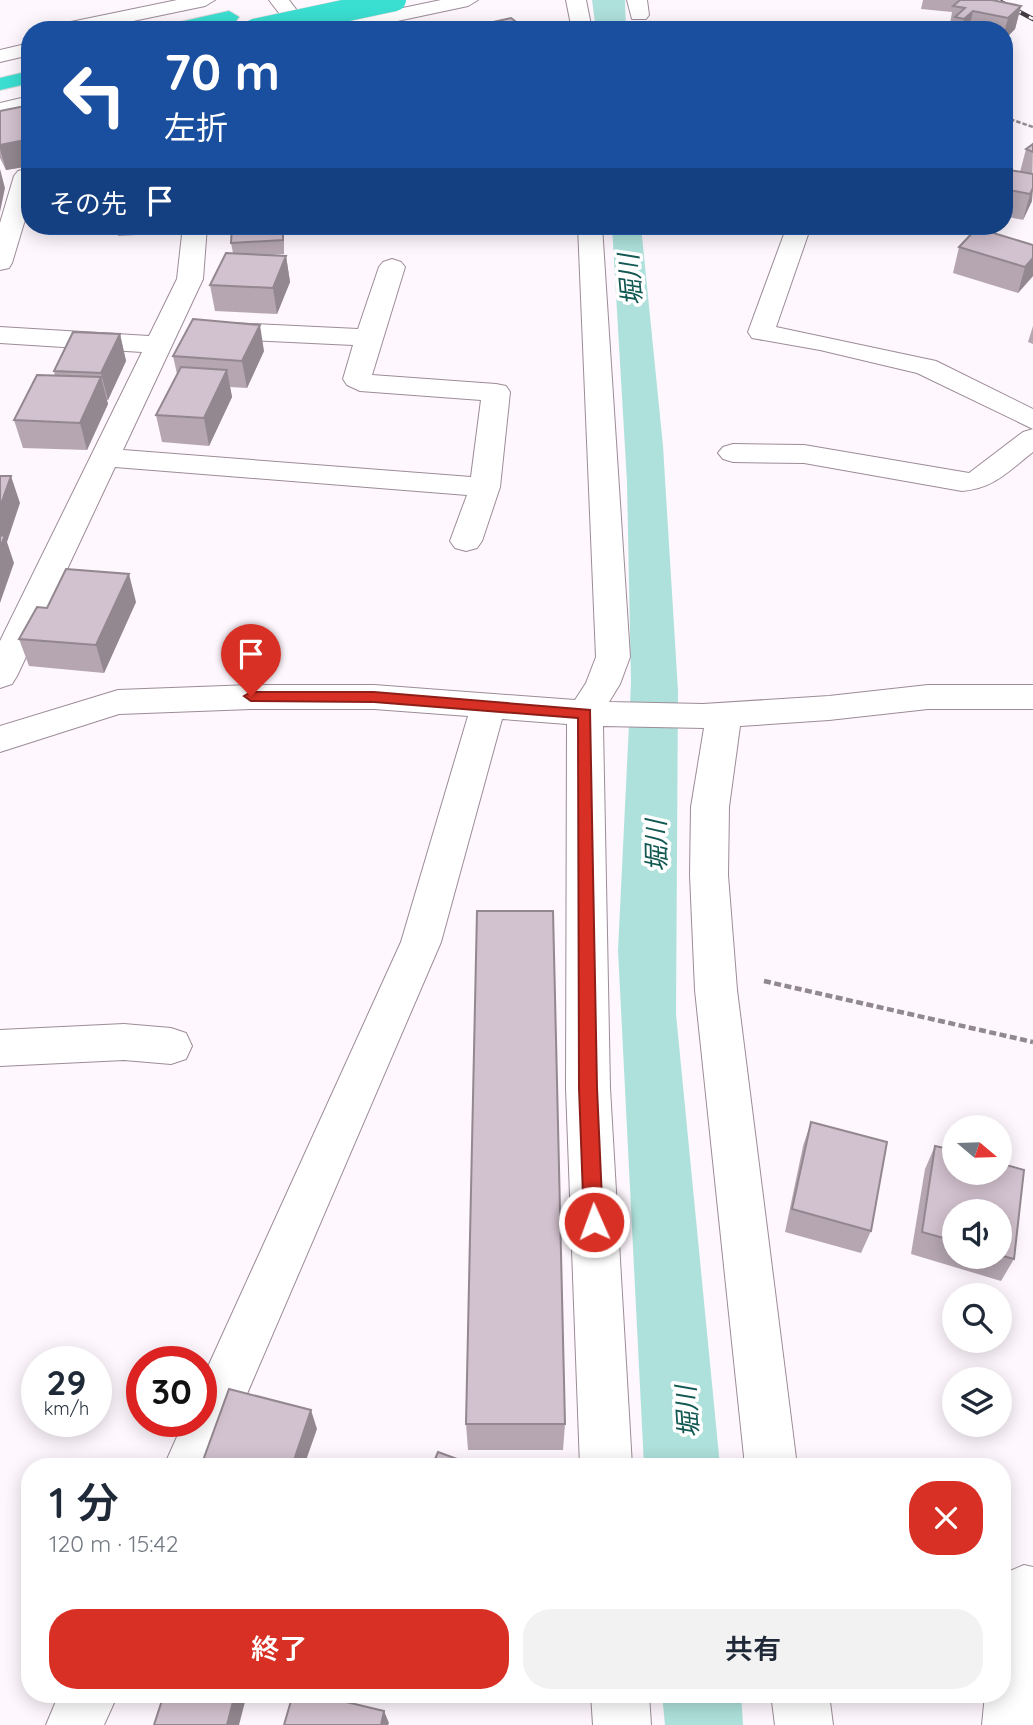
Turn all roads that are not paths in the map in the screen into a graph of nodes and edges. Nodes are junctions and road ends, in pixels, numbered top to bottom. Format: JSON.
{"nodes":[{"id":1,"x":205,"y":0,"type":"edge"},
{"id":2,"x":279,"y":0,"type":"edge"},
{"id":3,"x":311,"y":0,"type":"edge"},
{"id":4,"x":395,"y":0,"type":"edge"},
{"id":5,"x":468,"y":0,"type":"edge"},
{"id":6,"x":576,"y":0,"type":"edge"},
{"id":7,"x":104,"y":21,"type":"edge"},
{"id":8,"x":209,"y":21,"type":"edge"},
{"id":9,"x":295,"y":21,"type":"edge"},
{"id":10,"x":296,"y":21,"type":"edge"},
{"id":11,"x":369,"y":21,"type":"edge"},
{"id":12,"x":580,"y":21,"type":"edge"},
{"id":13,"x":21,"y":38,"type":"edge"},
{"id":14,"x":0,"y":42,"type":"edge"},
{"id":15,"x":21,"y":51,"type":"edge"},
{"id":16,"x":0,"y":56,"type":"edge"},
{"id":17,"x":21,"y":61,"type":"edge"},
{"id":18,"x":0,"y":65,"type":"edge"},
{"id":19,"x":21,"y":79,"type":"edge"},
{"id":20,"x":0,"y":83,"type":"edge"},
{"id":21,"x":21,"y":91,"type":"edge"},
{"id":22,"x":0,"y":95,"type":"edge"},
{"id":23,"x":21,"y":104,"type":"edge"},
{"id":24,"x":0,"y":109,"type":"edge"},
{"id":25,"x":21,"y":177,"type":"edge"},
{"id":26,"x":0,"y":181,"type":"edge"},
{"id":27,"x":21,"y":198,"type":"edge"},
{"id":28,"x":194,"y":235,"type":"edge"},
{"id":29,"x":590,"y":235,"type":"edge"},
{"id":30,"x":796,"y":235,"type":"edge"},
{"id":31,"x":0,"y":262,"type":"edge"},
{"id":32,"x":392,"y":267,"type":"dead end"},
{"id":33,"x":0,"y":335,"type":"edge"},
{"id":34,"x":163,"y":336,"type":"junction"},
{"id":35,"x":368,"y":338,"type":"junction"},
{"id":36,"x":1033,"y":420,"type":"edge"},
{"id":37,"x":1033,"y":438,"type":"edge"},
{"id":38,"x":733,"y":453,"type":"dead end"},
{"id":39,"x":103,"y":457,"type":"junction"},
{"id":40,"x":485,"y":487,"type":"junction"},
{"id":41,"x":466,"y":541,"type":"dead end"},
{"id":42,"x":0,"y":676,"type":"edge"},
{"id":43,"x":1033,"y":697,"type":"edge"},
{"id":44,"x":488,"y":707,"type":"junction"},
{"id":45,"x":591,"y":714,"type":"junction"},
{"id":46,"x":714,"y":715,"type":"junction"},
{"id":47,"x":0,"y":739,"type":"edge"},
{"id":48,"x":172,"y":1046,"type":"dead end"},
{"id":49,"x":0,"y":1048,"type":"edge"},
{"id":50,"x":194,"y":1458,"type":"edge"},
{"id":51,"x":606,"y":1458,"type":"edge"},
{"id":52,"x":770,"y":1458,"type":"edge"},
{"id":53,"x":1033,"y":1594,"type":"edge"},
{"id":54,"x":85,"y":1703,"type":"edge"},
{"id":55,"x":621,"y":1703,"type":"edge"},
{"id":56,"x":801,"y":1703,"type":"edge"},
{"id":57,"x":75,"y":1725,"type":"edge"},
{"id":58,"x":622,"y":1725,"type":"edge"},
{"id":59,"x":804,"y":1725,"type":"edge"},
{"id":60,"x":1011,"y":1725,"type":"edge"}],
"edges":[{"from":1,"to":7,"type":"street"},
{"from":2,"to":9,"type":"street"},
{"from":3,"to":8,"type":"highway"},
{"from":4,"to":10,"type":"highway","bridge":true},
{"from":5,"to":11,"type":"street"},
{"from":6,"to":12,"type":"street"},
{"from":13,"to":14,"type":"street"},
{"from":15,"to":16,"type":"street"},
{"from":17,"to":18,"type":"highway"},
{"from":19,"to":20,"type":"highway"},
{"from":21,"to":22,"type":"street"},
{"from":23,"to":24,"type":"street"},
{"from":25,"to":26,"type":"street"},
{"from":27,"to":31,"type":"street"},
{"from":28,"to":34,"type":"street"},
{"from":29,"to":45,"type":"street"},
{"from":30,"to":36,"type":"street"},
{"from":32,"to":35,"type":"street"},
{"from":33,"to":34,"type":"street"},
{"from":34,"to":35,"type":"street"},
{"from":34,"to":39,"type":"street"},
{"from":35,"to":40,"type":"street"},
{"from":37,"to":38,"type":"street"},
{"from":39,"to":40,"type":"street"},
{"from":39,"to":42,"type":"street"},
{"from":40,"to":41,"type":"street"},
{"from":43,"to":46,"type":"street"},
{"from":44,"to":45,"type":"street"},
{"from":44,"to":47,"type":"street"},
{"from":44,"to":50,"type":"street"},
{"from":45,"to":46,"type":"street"},
{"from":45,"to":51,"type":"street"},
{"from":46,"to":52,"type":"street"},
{"from":48,"to":49,"type":"street"},
{"from":53,"to":60,"type":"street"},
{"from":54,"to":57,"type":"street"},
{"from":55,"to":58,"type":"street"},
{"from":56,"to":59,"type":"street"}]}
